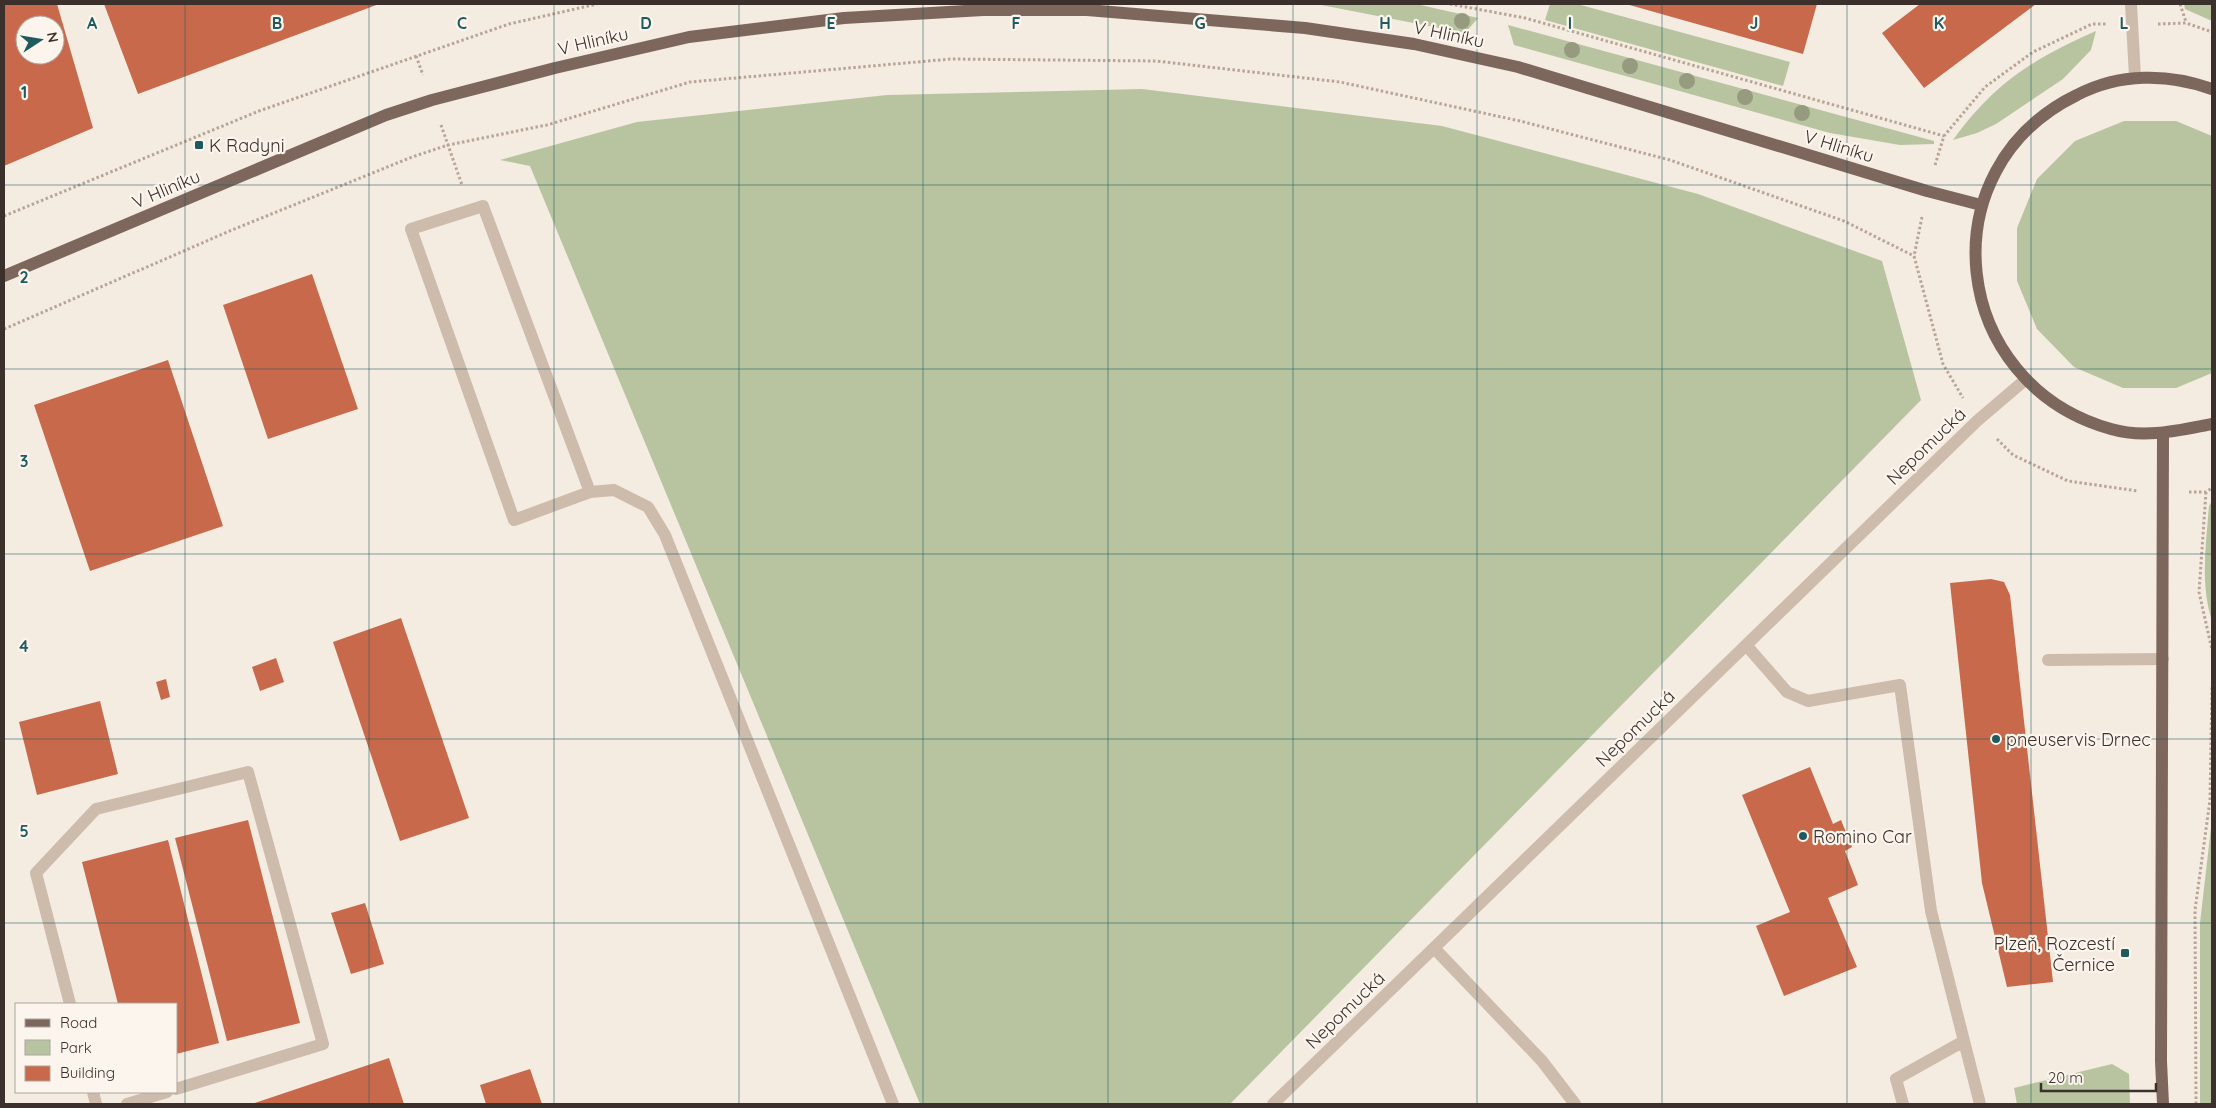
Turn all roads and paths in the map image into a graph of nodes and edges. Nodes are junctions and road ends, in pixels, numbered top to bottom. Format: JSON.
{"nodes":[{"id":1,"x":597,"y":4,"type":"edge"},
{"id":2,"x":1450,"y":4,"type":"edge"},
{"id":3,"x":2131,"y":4,"type":"edge"},
{"id":4,"x":2180,"y":4,"type":"edge"},
{"id":5,"x":1087,"y":7,"type":"edge"},
{"id":6,"x":2186,"y":23,"type":"junction"},
{"id":7,"x":2132,"y":25,"type":"junction"},
{"id":8,"x":2212,"y":32,"type":"edge"},
{"id":9,"x":416,"y":56,"type":"junction"},
{"id":10,"x":2135,"y":77,"type":"junction"},
{"id":11,"x":2212,"y":88,"type":"edge"},
{"id":12,"x":432,"y":100,"type":"junction"},
{"id":13,"x":1944,"y":136,"type":"junction"},
{"id":14,"x":448,"y":145,"type":"junction"},
{"id":15,"x":1927,"y":191,"type":"junction"},
{"id":16,"x":1981,"y":205,"type":"junction"},
{"id":17,"x":470,"y":209,"type":"junction"},
{"id":18,"x":4,"y":216,"type":"edge"},
{"id":19,"x":1914,"y":256,"type":"junction"},
{"id":20,"x":4,"y":276,"type":"edge"},
{"id":21,"x":4,"y":329,"type":"edge"},
{"id":22,"x":2025,"y":380,"type":"junction"},
{"id":23,"x":1977,"y":420,"type":"junction"},
{"id":24,"x":2212,"y":424,"type":"edge"},
{"id":25,"x":2163,"y":434,"type":"junction"},
{"id":26,"x":2212,"y":488,"type":"edge"},
{"id":27,"x":590,"y":492,"type":"junction"},
{"id":28,"x":2206,"y":492,"type":"junction"},
{"id":29,"x":2163,"y":494,"type":"junction"},
{"id":30,"x":1746,"y":645,"type":"junction"},
{"id":31,"x":2212,"y":650,"type":"edge"},
{"id":32,"x":2163,"y":659,"type":"junction"},
{"id":33,"x":2048,"y":660,"type":"dead end"},
{"id":34,"x":2212,"y":685,"type":"edge"},
{"id":35,"x":1434,"y":948,"type":"junction"},
{"id":36,"x":70,"y":1003,"type":"edge"},
{"id":37,"x":1964,"y":1041,"type":"junction"},
{"id":38,"x":178,"y":1088,"type":"edge"},
{"id":39,"x":164,"y":1093,"type":"edge"},
{"id":40,"x":127,"y":1104,"type":"edge"},
{"id":41,"x":894,"y":1104,"type":"edge"},
{"id":42,"x":1273,"y":1104,"type":"edge"},
{"id":43,"x":1575,"y":1104,"type":"edge"},
{"id":44,"x":1903,"y":1104,"type":"edge"},
{"id":45,"x":1980,"y":1104,"type":"edge"},
{"id":46,"x":2163,"y":1104,"type":"edge"},
{"id":47,"x":2196,"y":1104,"type":"edge"}],
"edges":[{"from":1,"to":9,"type":"path"},
{"from":2,"to":13,"type":"path"},
{"from":3,"to":7,"type":"street"},
{"from":4,"to":6,"type":"path"},
{"from":5,"to":12,"type":"main road","name":"V Hliníku"},
{"from":5,"to":15,"type":"main road","name":"V Hliníku"},
{"from":6,"to":7,"type":"path"},
{"from":6,"to":8,"type":"path"},
{"from":7,"to":10,"type":"street"},
{"from":7,"to":13,"type":"path"},
{"from":9,"to":12,"type":"path"},
{"from":9,"to":18,"type":"path"},
{"from":10,"to":11,"type":"main road"},
{"from":10,"to":16,"type":"main road"},
{"from":12,"to":14,"type":"path"},
{"from":12,"to":20,"type":"main road","name":"V Hliníku"},
{"from":13,"to":15,"type":"path"},
{"from":14,"to":17,"type":"path"},
{"from":14,"to":19,"type":"path"},
{"from":14,"to":21,"type":"path"},
{"from":15,"to":16,"type":"main road","name":"V Hliníku"},
{"from":15,"to":19,"type":"path"},
{"from":16,"to":22,"type":"main road"},
{"from":17,"to":27,"type":"street"},
{"from":17,"to":27,"type":"street"},
{"from":19,"to":23,"type":"path"},
{"from":22,"to":23,"type":"street","name":"Nepomucká"},
{"from":22,"to":25,"type":"main road"},
{"from":23,"to":29,"type":"path"},
{"from":23,"to":30,"type":"street","name":"Nepomucká"},
{"from":24,"to":25,"type":"main road"},
{"from":25,"to":29,"type":"main road"},
{"from":26,"to":28,"type":"path"},
{"from":27,"to":41,"type":"street"},
{"from":28,"to":29,"type":"path"},
{"from":28,"to":31,"type":"path"},
{"from":29,"to":32,"type":"main road"},
{"from":30,"to":35,"type":"street","name":"Nepomucká"},
{"from":30,"to":37,"type":"street"},
{"from":32,"to":33,"type":"street"},
{"from":32,"to":46,"type":"main road"},
{"from":34,"to":47,"type":"path"},
{"from":35,"to":42,"type":"street","name":"Nepomucká"},
{"from":35,"to":43,"type":"street"},
{"from":36,"to":38,"type":"street"},
{"from":37,"to":44,"type":"street"},
{"from":37,"to":45,"type":"street"},
{"from":39,"to":40,"type":"street"}]}
